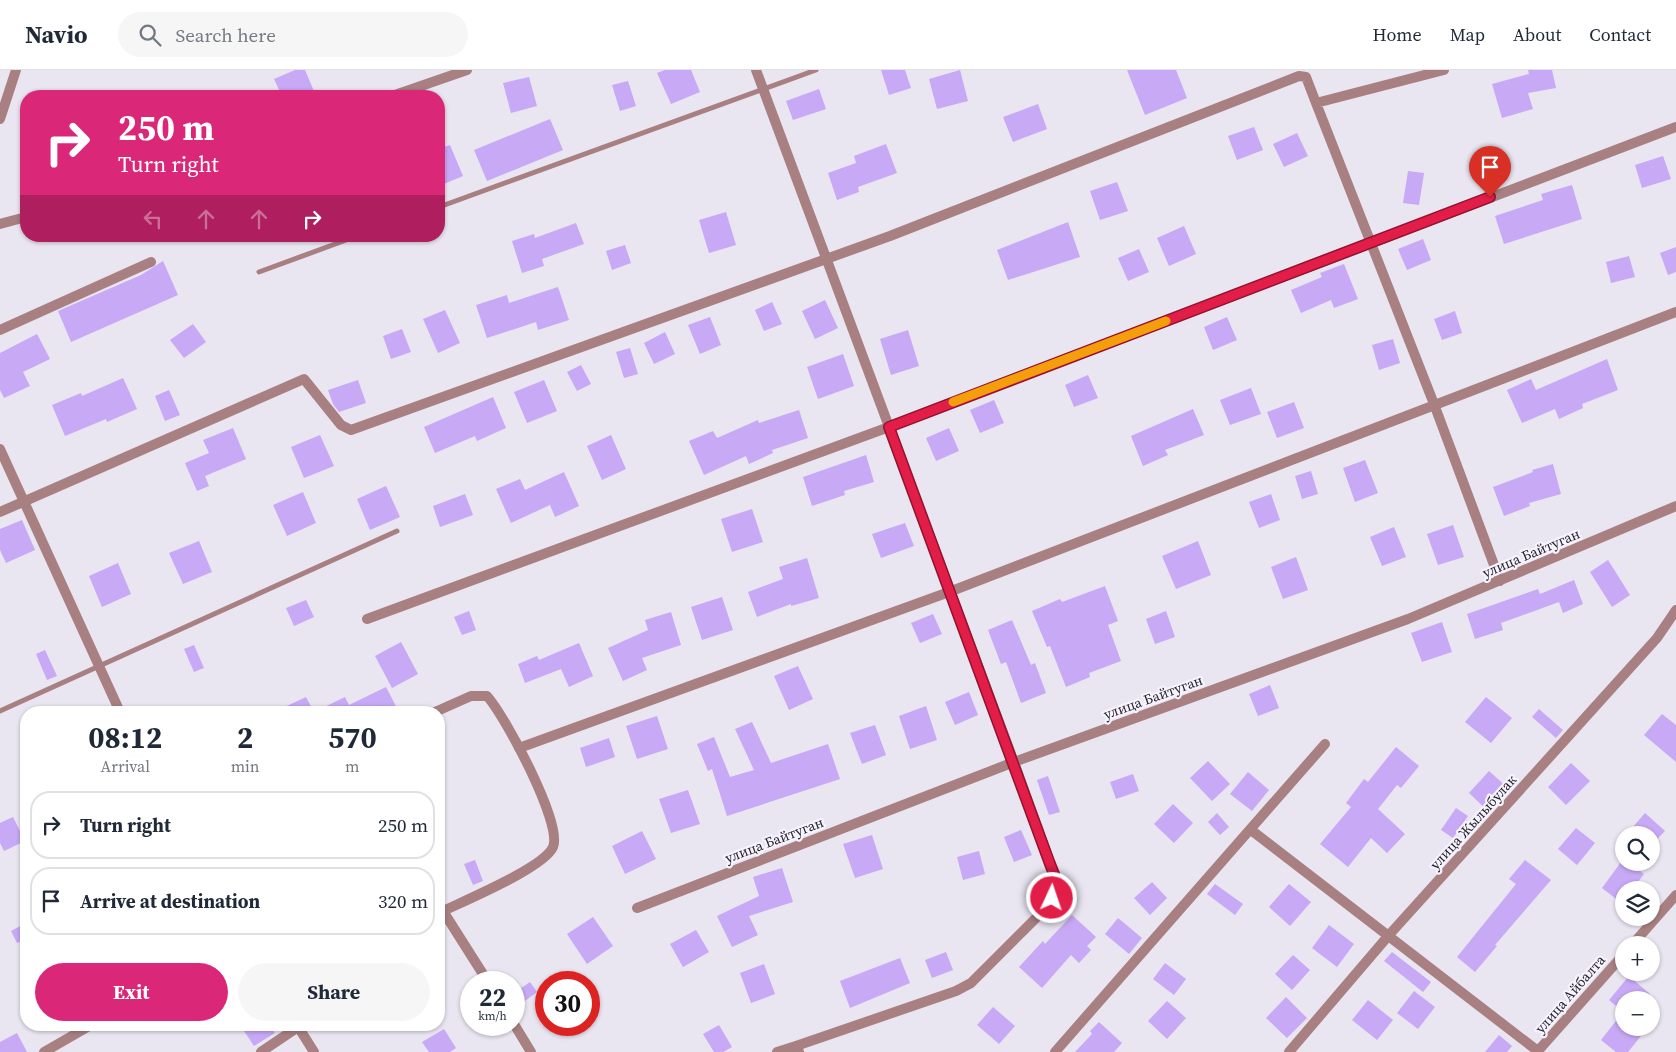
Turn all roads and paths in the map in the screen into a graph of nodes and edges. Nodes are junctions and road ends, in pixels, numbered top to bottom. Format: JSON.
{"nodes":[{"id":1,"x":16,"y":70,"type":"edge"},
{"id":2,"x":467,"y":70,"type":"edge"},
{"id":3,"x":756,"y":70,"type":"edge"},
{"id":4,"x":816,"y":70,"type":"edge"},
{"id":5,"x":1444,"y":70,"type":"edge"},
{"id":6,"x":764,"y":89,"type":"junction"},
{"id":7,"x":409,"y":90,"type":"edge"},
{"id":8,"x":1316,"y":103,"type":"junction"},
{"id":9,"x":0,"y":119,"type":"edge"},
{"id":10,"x":1676,"y":127,"type":"edge"},
{"id":11,"x":445,"y":205,"type":"edge"},
{"id":12,"x":20,"y":219,"type":"edge"},
{"id":13,"x":0,"y":224,"type":"edge"},
{"id":14,"x":341,"y":242,"type":"edge"},
{"id":15,"x":1372,"y":242,"type":"junction"},
{"id":16,"x":828,"y":259,"type":"junction"},
{"id":17,"x":151,"y":262,"type":"dead end"},
{"id":18,"x":259,"y":272,"type":"dead end"},
{"id":19,"x":1676,"y":312,"type":"edge"},
{"id":20,"x":0,"y":330,"type":"edge"},
{"id":21,"x":1434,"y":404,"type":"junction"},
{"id":22,"x":889,"y":427,"type":"junction"},
{"id":23,"x":0,"y":449,"type":"edge"},
{"id":24,"x":24,"y":501,"type":"junction"},
{"id":25,"x":1676,"y":506,"type":"edge"},
{"id":26,"x":0,"y":512,"type":"edge"},
{"id":27,"x":397,"y":530,"type":"dead end"},
{"id":28,"x":1500,"y":581,"type":"junction"},
{"id":29,"x":949,"y":592,"type":"junction"},
{"id":30,"x":1676,"y":610,"type":"edge"},
{"id":31,"x":367,"y":619,"type":"dead end"},
{"id":32,"x":98,"y":664,"type":"junction"},
{"id":33,"x":117,"y":706,"type":"edge"},
{"id":34,"x":445,"y":708,"type":"edge"},
{"id":35,"x":0,"y":711,"type":"edge"},
{"id":36,"x":1325,"y":744,"type":"dead end"},
{"id":37,"x":519,"y":748,"type":"junction"},
{"id":38,"x":1014,"y":762,"type":"junction"},
{"id":39,"x":1252,"y":830,"type":"junction"},
{"id":40,"x":1676,"y":895,"type":"edge"},
{"id":41,"x":637,"y":908,"type":"dead end"},
{"id":42,"x":445,"y":910,"type":"edge"},
{"id":43,"x":445,"y":918,"type":"edge"},
{"id":44,"x":1389,"y":935,"type":"junction"},
{"id":45,"x":1640,"y":936,"type":"edge"},
{"id":46,"x":1615,"y":964,"type":"edge"},
{"id":47,"x":481,"y":971,"type":"edge"},
{"id":48,"x":81,"y":1031,"type":"edge"},
{"id":49,"x":290,"y":1031,"type":"edge"},
{"id":50,"x":300,"y":1031,"type":"edge"},
{"id":51,"x":522,"y":1036,"type":"edge"},
{"id":52,"x":798,"y":1049,"type":"edge"},
{"id":53,"x":44,"y":1052,"type":"edge"},
{"id":54,"x":261,"y":1052,"type":"edge"},
{"id":55,"x":314,"y":1052,"type":"edge"},
{"id":56,"x":532,"y":1052,"type":"edge"},
{"id":57,"x":777,"y":1052,"type":"edge"},
{"id":58,"x":1055,"y":1052,"type":"edge"},
{"id":59,"x":1289,"y":1052,"type":"edge"},
{"id":60,"x":1538,"y":1052,"type":"edge"}],
"edges":[{"from":1,"to":9,"type":"street"},
{"from":2,"to":7,"type":"street"},
{"from":3,"to":6,"type":"street"},
{"from":4,"to":6,"type":"lane"},
{"from":5,"to":8,"type":"street"},
{"from":6,"to":11,"type":"lane"},
{"from":6,"to":16,"type":"street"},
{"from":8,"to":15,"type":"street"},
{"from":8,"to":16,"type":"street"},
{"from":10,"to":15,"type":"street"},
{"from":12,"to":13,"type":"street"},
{"from":14,"to":18,"type":"lane"},
{"from":15,"to":21,"type":"street"},
{"from":15,"to":22,"type":"street"},
{"from":16,"to":22,"type":"street"},
{"from":16,"to":24,"type":"street"},
{"from":17,"to":20,"type":"street"},
{"from":19,"to":21,"type":"street"},
{"from":21,"to":28,"type":"street"},
{"from":21,"to":29,"type":"street"},
{"from":22,"to":29,"type":"street"},
{"from":22,"to":31,"type":"street"},
{"from":23,"to":24,"type":"street"},
{"from":24,"to":26,"type":"street"},
{"from":24,"to":32,"type":"street"},
{"from":25,"to":28,"type":"street","name":"улица Байтуган"},
{"from":27,"to":32,"type":"lane"},
{"from":28,"to":38,"type":"street","name":"улица Байтуган"},
{"from":29,"to":37,"type":"street"},
{"from":29,"to":38,"type":"street"},
{"from":30,"to":44,"type":"street","name":"улица Жылыбулак"},
{"from":32,"to":33,"type":"street"},
{"from":32,"to":35,"type":"lane"},
{"from":34,"to":37,"type":"street"},
{"from":36,"to":39,"type":"street"},
{"from":37,"to":42,"type":"street"},
{"from":38,"to":41,"type":"street","name":"улица Байтуган"},
{"from":38,"to":52,"type":"street"},
{"from":39,"to":44,"type":"street"},
{"from":39,"to":58,"type":"street"},
{"from":40,"to":45,"type":"street"},
{"from":43,"to":47,"type":"street"},
{"from":44,"to":59,"type":"street","name":"улица Жылыбулак"},
{"from":44,"to":60,"type":"street"},
{"from":46,"to":60,"type":"street","name":"улица Айбалта"},
{"from":48,"to":53,"type":"street"},
{"from":49,"to":54,"type":"street"},
{"from":50,"to":55,"type":"street"},
{"from":51,"to":56,"type":"street"},
{"from":52,"to":57,"type":"street"}]}
